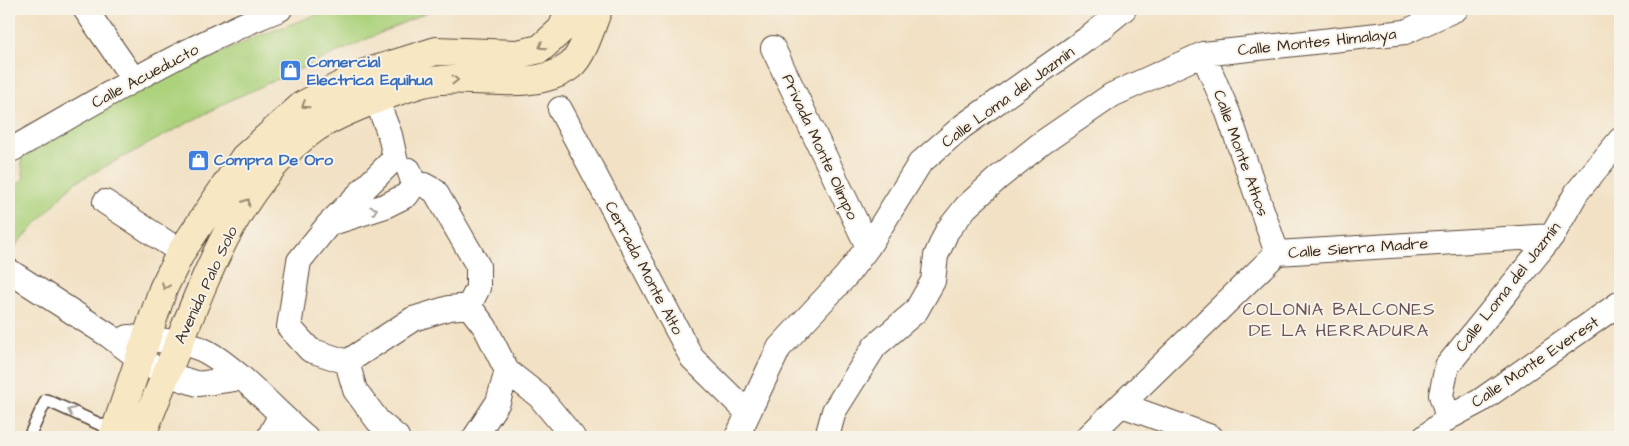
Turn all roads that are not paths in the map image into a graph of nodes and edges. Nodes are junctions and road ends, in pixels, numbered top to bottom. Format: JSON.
{"nodes":[{"id":1,"x":85,"y":9,"type":"edge"},
{"id":2,"x":280,"y":9,"type":"edge"},
{"id":3,"x":570,"y":9,"type":"edge"},
{"id":4,"x":598,"y":9,"type":"edge"},
{"id":5,"x":1124,"y":9,"type":"edge"},
{"id":6,"x":1456,"y":9,"type":"edge"},
{"id":7,"x":250,"y":14,"type":"edge"},
{"id":8,"x":774,"y":48,"type":"dead end"},
{"id":9,"x":1203,"y":54,"type":"junction"},
{"id":10,"x":365,"y":73,"type":"junction"},
{"id":11,"x":134,"y":80,"type":"junction"},
{"id":12,"x":377,"y":99,"type":"junction"},
{"id":13,"x":560,"y":109,"type":"dead end"},
{"id":14,"x":1620,"y":140,"type":"edge"},
{"id":15,"x":13,"y":149,"type":"dead end"},
{"id":16,"x":395,"y":158,"type":"junction"},
{"id":17,"x":414,"y":184,"type":"junction"},
{"id":18,"x":105,"y":202,"type":"dead end"},
{"id":19,"x":328,"y":225,"type":"junction"},
{"id":20,"x":1552,"y":236,"type":"junction"},
{"id":21,"x":868,"y":247,"type":"junction"},
{"id":22,"x":181,"y":252,"type":"junction"},
{"id":23,"x":1277,"y":253,"type":"junction"},
{"id":24,"x":9,"y":271,"type":"edge"},
{"id":25,"x":1620,"y":303,"type":"edge"},
{"id":26,"x":469,"y":306,"type":"junction"},
{"id":27,"x":179,"y":344,"type":"junction"},
{"id":28,"x":143,"y":350,"type":"junction"},
{"id":29,"x":347,"y":362,"type":"junction"},
{"id":30,"x":506,"y":372,"type":"junction"},
{"id":31,"x":166,"y":374,"type":"junction"},
{"id":32,"x":241,"y":378,"type":"junction"},
{"id":33,"x":1122,"y":406,"type":"junction"},
{"id":34,"x":748,"y":413,"type":"junction"},
{"id":35,"x":280,"y":416,"type":"junction"},
{"id":36,"x":1448,"y":418,"type":"junction"},
{"id":37,"x":114,"y":434,"type":"edge"},
{"id":38,"x":29,"y":437,"type":"edge"},
{"id":39,"x":141,"y":437,"type":"edge"},
{"id":40,"x":269,"y":437,"type":"edge"},
{"id":41,"x":306,"y":437,"type":"edge"},
{"id":42,"x":397,"y":437,"type":"edge"},
{"id":43,"x":475,"y":437,"type":"edge"},
{"id":44,"x":573,"y":437,"type":"edge"},
{"id":45,"x":737,"y":437,"type":"edge"},
{"id":46,"x":827,"y":437,"type":"edge"},
{"id":47,"x":1088,"y":437,"type":"edge"},
{"id":48,"x":1211,"y":437,"type":"edge"},
{"id":49,"x":1425,"y":437,"type":"edge"}],
"edges":[{"from":1,"to":11,"type":"street"},
{"from":2,"to":7,"type":"street","name":"Calle Acueducto"},
{"from":3,"to":10,"type":"main road","name":"Avenida Palo Solo","one_way":true},
{"from":12,"to":4,"type":"main road","name":"Avenida Palo Solo","one_way":true},
{"from":5,"to":21,"type":"street","name":"Calle Loma del Jazmín"},
{"from":6,"to":9,"type":"street","name":"Calle Montes Himalaya"},
{"from":7,"to":11,"type":"street","name":"Calle Acueducto"},
{"from":8,"to":21,"type":"street","name":"Privada Monte Olimpo"},
{"from":9,"to":23,"type":"street","name":"Calle Monte Athos"},
{"from":9,"to":46,"type":"street","name":"Calle Montes Himalaya"},
{"from":10,"to":12,"type":"street"},
{"from":10,"to":22,"type":"main road","name":"Avenida Palo Solo","one_way":true},
{"from":11,"to":15,"type":"street","name":"Calle Acueducto"},
{"from":12,"to":16,"type":"street"},
{"from":27,"to":12,"type":"main road","name":"Avenida Palo Solo","one_way":true},
{"from":13,"to":34,"type":"street","name":"Cerrada Monte Alto"},
{"from":14,"to":20,"type":"street","name":"Calle Loma del Jazmín"},
{"from":16,"to":17,"type":"street"},
{"from":16,"to":19,"type":"street"},
{"from":19,"to":17,"type":"street","one_way":true},
{"from":17,"to":26,"type":"street"},
{"from":18,"to":22,"type":"street"},
{"from":19,"to":29,"type":"street"},
{"from":20,"to":23,"type":"street","name":"Calle Sierra Madre"},
{"from":20,"to":36,"type":"street","name":"Calle Loma del Jazmín"},
{"from":21,"to":34,"type":"street","name":"Calle Loma del Jazmín"},
{"from":22,"to":28,"type":"main road","name":"Avenida Palo Solo","one_way":true},
{"from":23,"to":33,"type":"street","name":"Calle Sierra Madre"},
{"from":24,"to":28,"type":"street"},
{"from":25,"to":36,"type":"street","name":"Calle Monte Everest"},
{"from":26,"to":29,"type":"street"},
{"from":26,"to":30,"type":"street"},
{"from":27,"to":28,"type":"street"},
{"from":27,"to":31,"type":"main road","name":"Avenida Palo Solo"},
{"from":27,"to":32,"type":"street"},
{"from":28,"to":31,"type":"street"},
{"from":28,"to":37,"type":"main road","name":"Avenida Palo Solo"},
{"from":29,"to":42,"type":"street"},
{"from":30,"to":43,"type":"street"},
{"from":30,"to":44,"type":"street"},
{"from":31,"to":32,"type":"street"},
{"from":31,"to":39,"type":"main road","name":"Avenida Palo Solo"},
{"from":32,"to":35,"type":"street"},
{"from":33,"to":47,"type":"street","name":"Calle Sierra Madre"},
{"from":33,"to":48,"type":"street"},
{"from":34,"to":45,"type":"street","name":"Calle Loma del Jazmín"},
{"from":35,"to":40,"type":"street"},
{"from":35,"to":41,"type":"street"},
{"from":36,"to":49,"type":"street"},
{"from":37,"to":38,"type":"lane","one_way":true}]}
